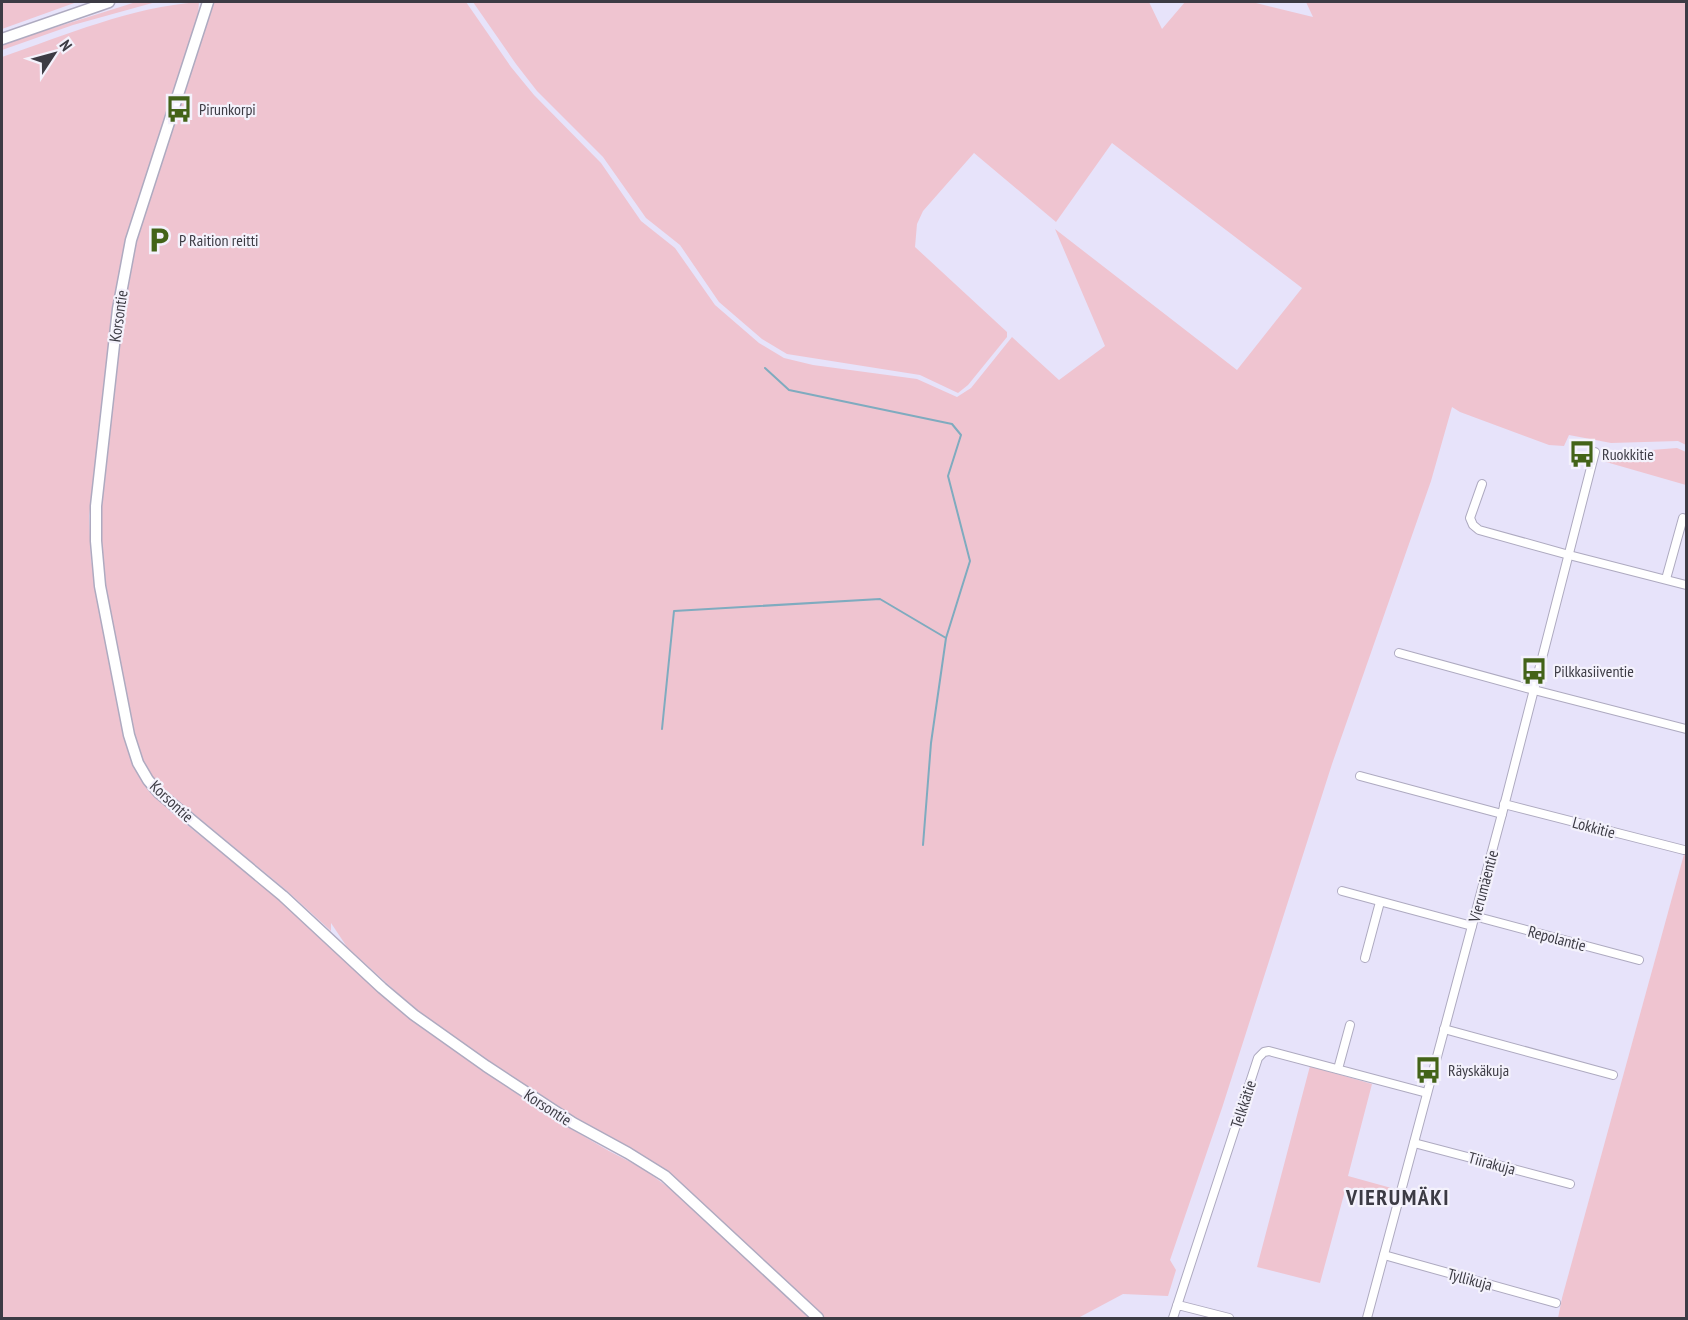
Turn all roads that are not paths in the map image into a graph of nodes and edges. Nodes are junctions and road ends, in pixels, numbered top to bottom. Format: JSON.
{"nodes":[{"id":1,"x":109,"y":2,"type":"edge"},
{"id":2,"x":208,"y":2,"type":"edge"},
{"id":3,"x":2,"y":39,"type":"edge"},
{"id":4,"x":1595,"y":452,"type":"dead end"},
{"id":5,"x":1482,"y":484,"type":"dead end"},
{"id":6,"x":1683,"y":518,"type":"dead end"},
{"id":7,"x":1569,"y":555,"type":"junction"},
{"id":8,"x":1666,"y":579,"type":"junction"},
{"id":9,"x":1686,"y":585,"type":"edge"},
{"id":10,"x":1399,"y":653,"type":"dead end"},
{"id":11,"x":1534,"y":690,"type":"junction"},
{"id":12,"x":1686,"y":729,"type":"edge"},
{"id":13,"x":1360,"y":776,"type":"dead end"},
{"id":14,"x":1504,"y":804,"type":"junction"},
{"id":15,"x":1502,"y":814,"type":"junction"},
{"id":16,"x":1684,"y":850,"type":"dead end"},
{"id":17,"x":1342,"y":891,"type":"dead end"},
{"id":18,"x":1380,"y":902,"type":"junction"},
{"id":19,"x":1474,"y":916,"type":"junction"},
{"id":20,"x":1472,"y":926,"type":"junction"},
{"id":21,"x":1365,"y":958,"type":"dead end"},
{"id":22,"x":1640,"y":960,"type":"dead end"},
{"id":23,"x":1350,"y":1025,"type":"dead end"},
{"id":24,"x":1444,"y":1029,"type":"junction"},
{"id":25,"x":1338,"y":1069,"type":"junction"},
{"id":26,"x":1613,"y":1075,"type":"dead end"},
{"id":27,"x":1427,"y":1093,"type":"junction"},
{"id":28,"x":1414,"y":1143,"type":"junction"},
{"id":29,"x":1570,"y":1184,"type":"dead end"},
{"id":30,"x":1384,"y":1255,"type":"junction"},
{"id":31,"x":1556,"y":1303,"type":"dead end"},
{"id":32,"x":1177,"y":1306,"type":"junction"},
{"id":33,"x":818,"y":1318,"type":"edge"},
{"id":34,"x":1173,"y":1318,"type":"edge"},
{"id":35,"x":1229,"y":1318,"type":"edge"},
{"id":36,"x":1367,"y":1318,"type":"edge"}],
"edges":[{"from":1,"to":3,"type":"main road"},
{"from":2,"to":33,"type":"main road","name":"Korsontie"},
{"from":4,"to":7,"type":"street","name":"Vierumäentie"},
{"from":5,"to":7,"type":"street"},
{"from":6,"to":8,"type":"street"},
{"from":7,"to":8,"type":"street"},
{"from":7,"to":11,"type":"street","name":"Vierumäentie"},
{"from":8,"to":9,"type":"street"},
{"from":10,"to":11,"type":"street"},
{"from":11,"to":12,"type":"street"},
{"from":11,"to":14,"type":"street","name":"Vierumäentie"},
{"from":13,"to":15,"type":"street"},
{"from":14,"to":15,"type":"street","name":"Vierumäentie"},
{"from":14,"to":16,"type":"street","name":"Lokkitie"},
{"from":15,"to":19,"type":"street","name":"Vierumäentie"},
{"from":17,"to":18,"type":"street"},
{"from":18,"to":20,"type":"street"},
{"from":18,"to":21,"type":"street"},
{"from":19,"to":20,"type":"street","name":"Vierumäentie"},
{"from":19,"to":22,"type":"street","name":"Repolantie"},
{"from":20,"to":24,"type":"street","name":"Vierumäentie"},
{"from":23,"to":25,"type":"street"},
{"from":24,"to":26,"type":"street"},
{"from":24,"to":27,"type":"street","name":"Vierumäentie"},
{"from":25,"to":27,"type":"street","name":"Telkkätie"},
{"from":25,"to":32,"type":"street","name":"Telkkätie"},
{"from":27,"to":28,"type":"street","name":"Vierumäentie"},
{"from":28,"to":29,"type":"street","name":"Tiirakuja"},
{"from":28,"to":30,"type":"street","name":"Vierumäentie"},
{"from":30,"to":31,"type":"street","name":"Tyllikuja"},
{"from":30,"to":36,"type":"street","name":"Vierumäentie"},
{"from":32,"to":34,"type":"street","name":"Telkkätie"},
{"from":32,"to":35,"type":"street"}]}
